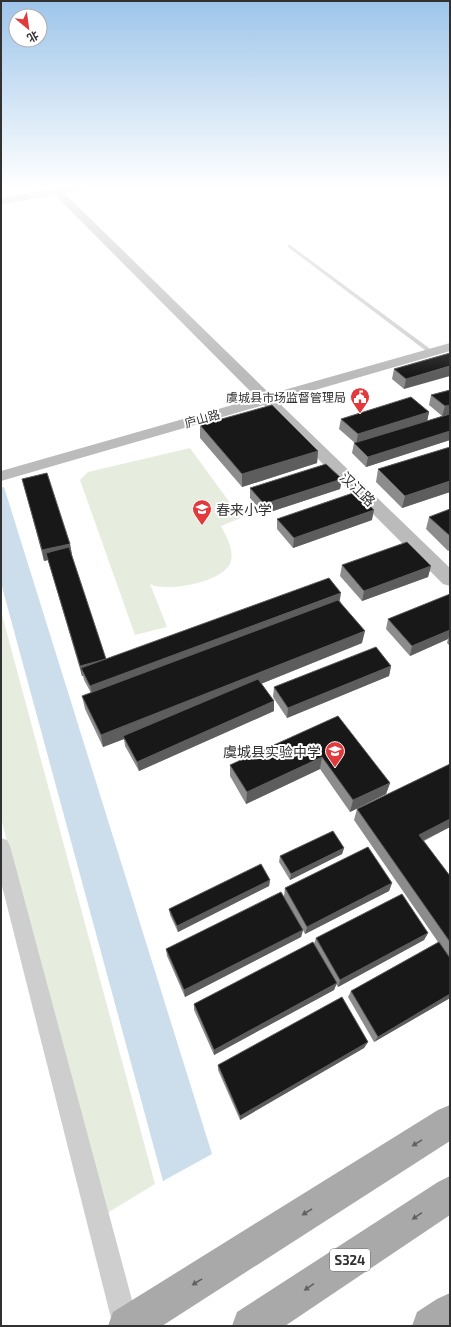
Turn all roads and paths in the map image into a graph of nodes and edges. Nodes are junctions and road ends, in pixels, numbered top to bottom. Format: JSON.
{"nodes":[{"id":1,"x":116,"y":250,"type":"edge"},
{"id":2,"x":294,"y":250,"type":"edge"},
{"id":3,"x":450,"y":347,"type":"edge"},
{"id":4,"x":430,"y":352,"type":"junction"},
{"id":5,"x":266,"y":399,"type":"junction"},
{"id":6,"x":1,"y":476,"type":"edge"},
{"id":7,"x":450,"y":579,"type":"edge"},
{"id":8,"x":1,"y":846,"type":"edge"},
{"id":9,"x":450,"y":1122,"type":"edge"},
{"id":10,"x":450,"y":1194,"type":"edge"},
{"id":11,"x":450,"y":1312,"type":"edge"},
{"id":12,"x":126,"y":1326,"type":"edge"},
{"id":13,"x":251,"y":1326,"type":"edge"},
{"id":14,"x":431,"y":1326,"type":"edge"}],
"edges":[{"from":1,"to":5,"type":"street","name":"汉江路"},
{"from":2,"to":4,"type":"lane"},
{"from":3,"to":4,"type":"street","name":"庐山路"},
{"from":4,"to":5,"type":"street","name":"庐山路"},
{"from":5,"to":6,"type":"street","name":"庐山路"},
{"from":5,"to":7,"type":"street","name":"汉江路"},
{"from":8,"to":12,"type":"street"},
{"from":9,"to":12,"type":"main road","one_way":true},
{"from":10,"to":13,"type":"main road","number":"S324","one_way":true},
{"from":11,"to":14,"type":"main road"}]}
